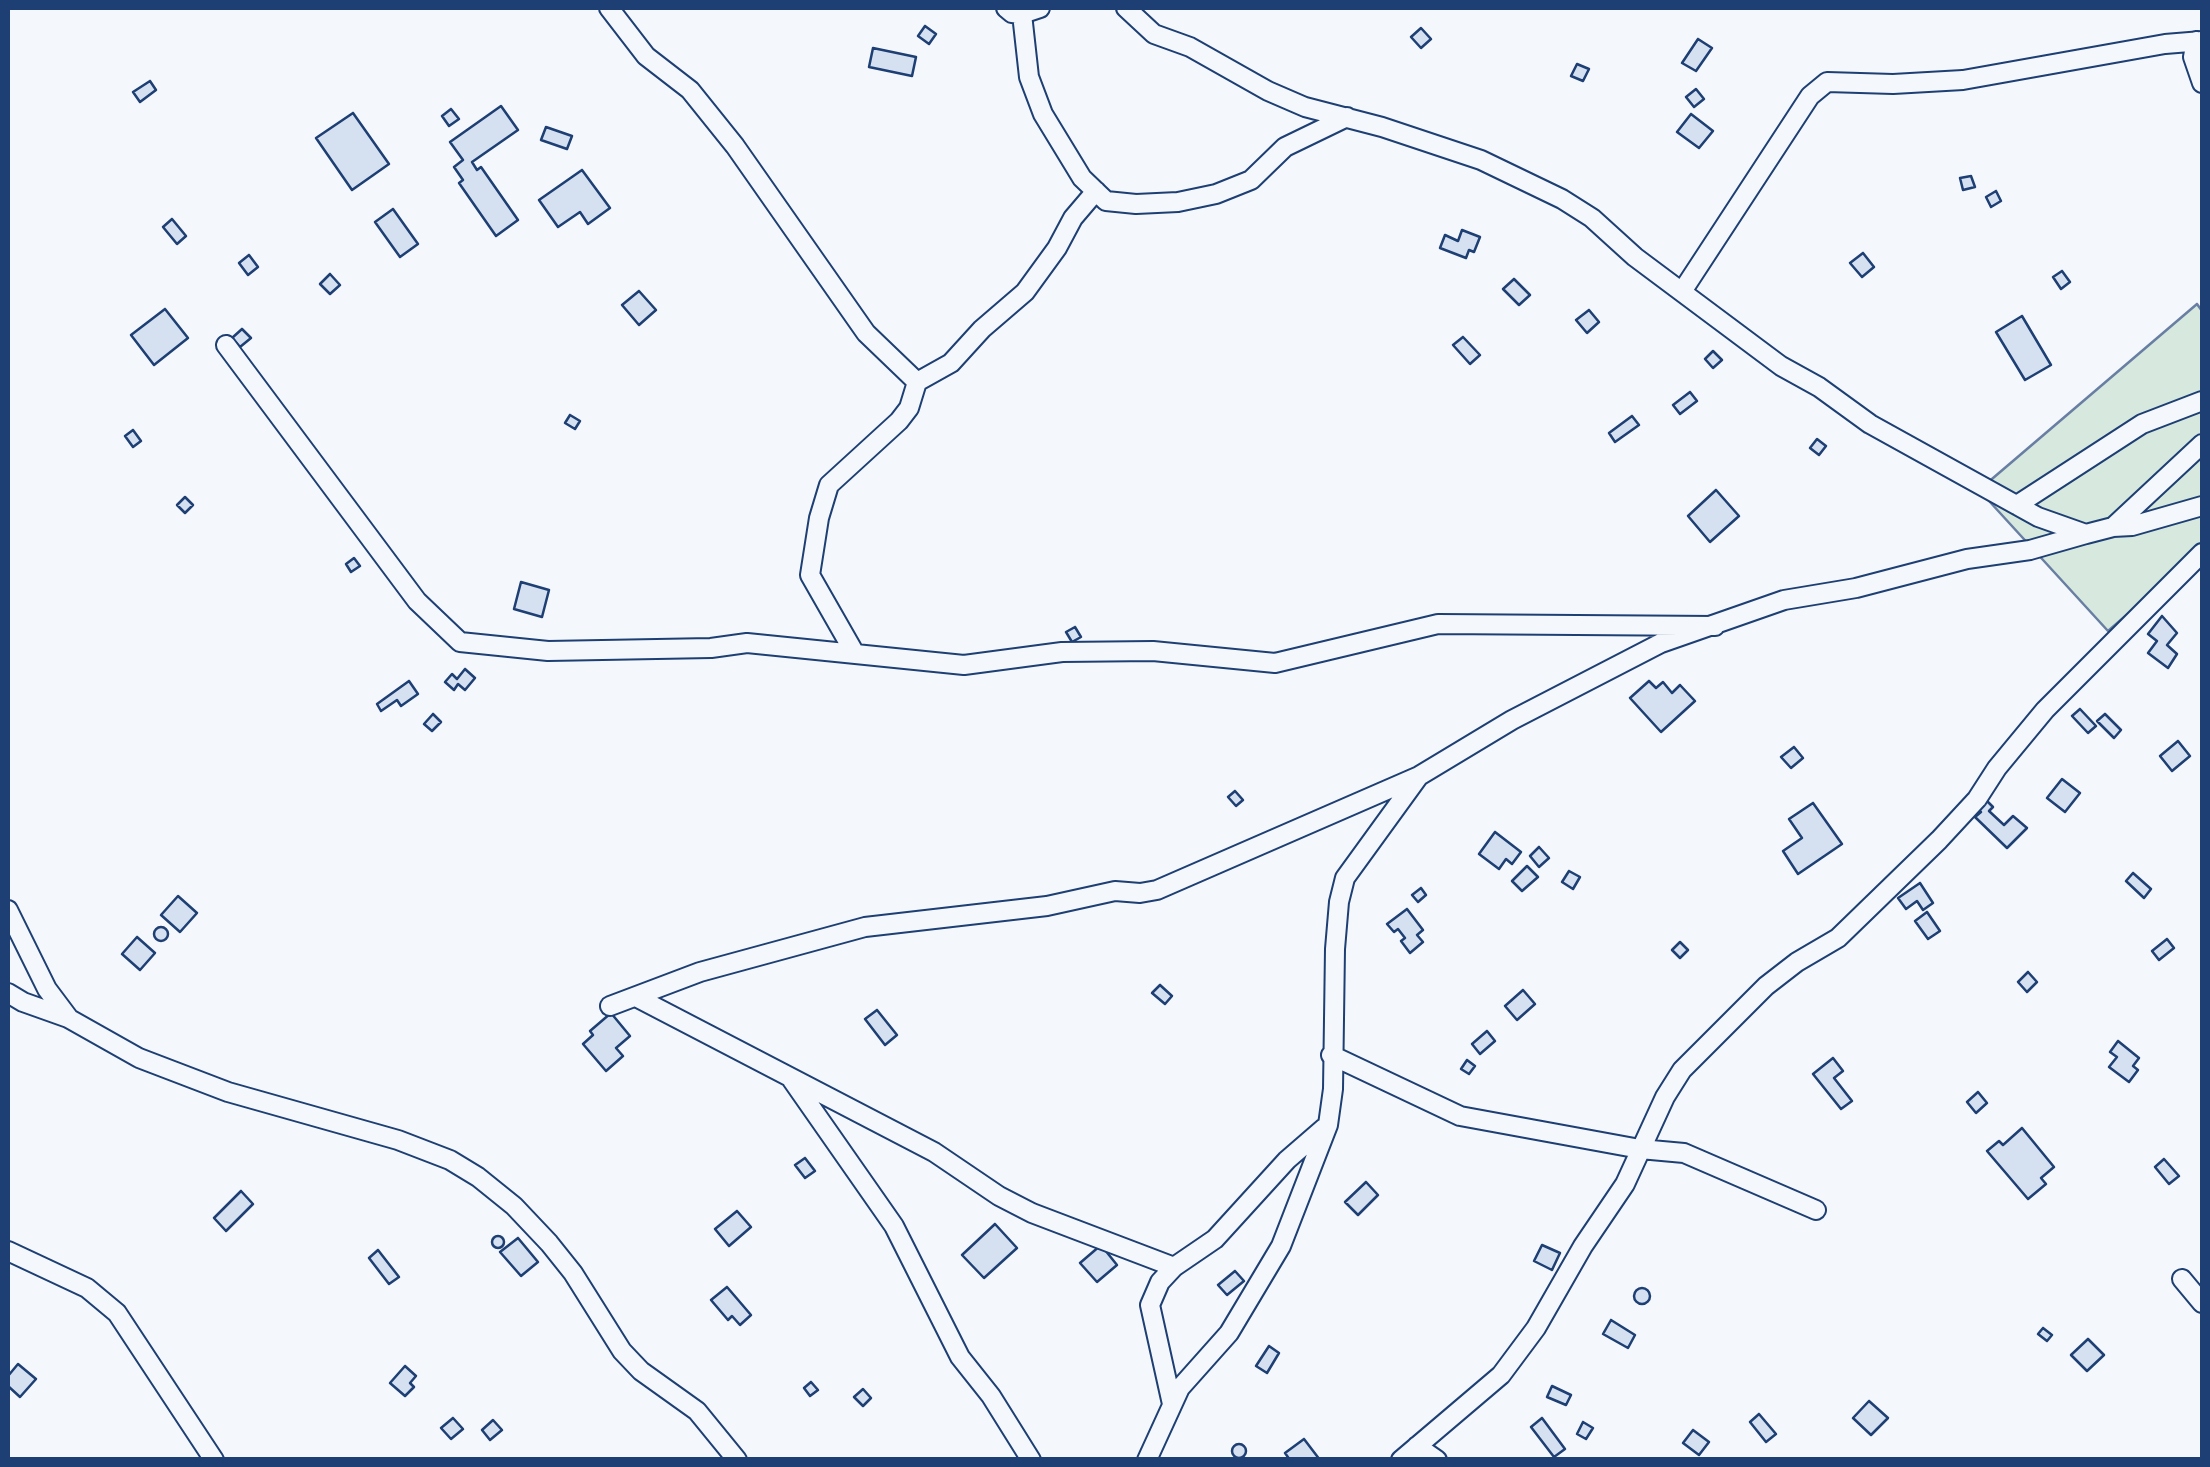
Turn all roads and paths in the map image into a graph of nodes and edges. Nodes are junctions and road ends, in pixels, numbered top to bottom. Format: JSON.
{"nodes":[{"id":1,"x":609,"y":8,"type":"edge"},
{"id":2,"x":1126,"y":8,"type":"edge"},
{"id":3,"x":1023,"y":10,"type":"edge"},
{"id":4,"x":2199,"y":41,"type":"edge"},
{"id":5,"x":2202,"y":83,"type":"edge"},
{"id":6,"x":1347,"y":117,"type":"junction"},
{"id":7,"x":1096,"y":191,"type":"junction"},
{"id":8,"x":1683,"y":290,"type":"junction"},
{"id":9,"x":226,"y":345,"type":"dead end"},
{"id":10,"x":917,"y":382,"type":"junction"},
{"id":11,"x":2202,"y":401,"type":"edge"},
{"id":12,"x":2202,"y":444,"type":"edge"},
{"id":13,"x":2017,"y":505,"type":"junction"},
{"id":14,"x":2202,"y":506,"type":"edge"},
{"id":15,"x":2113,"y":527,"type":"junction"},
{"id":16,"x":2086,"y":534,"type":"junction"},
{"id":17,"x":2202,"y":554,"type":"edge"},
{"id":18,"x":1714,"y":626,"type":"junction"},
{"id":19,"x":854,"y":652,"type":"junction"},
{"id":20,"x":1419,"y":776,"type":"junction"},
{"id":21,"x":8,"y":910,"type":"edge"},
{"id":22,"x":8,"y":993,"type":"edge"},
{"id":23,"x":636,"y":996,"type":"junction"},
{"id":24,"x":610,"y":1006,"type":"dead end"},
{"id":25,"x":68,"y":1018,"type":"junction"},
{"id":26,"x":1331,"y":1054,"type":"junction"},
{"id":27,"x":790,"y":1077,"type":"junction"},
{"id":28,"x":1328,"y":1125,"type":"junction"},
{"id":29,"x":1640,"y":1149,"type":"junction"},
{"id":30,"x":1816,"y":1210,"type":"dead end"},
{"id":31,"x":8,"y":1251,"type":"edge"},
{"id":32,"x":1174,"y":1268,"type":"junction"},
{"id":33,"x":2182,"y":1279,"type":"dead end"},
{"id":34,"x":2202,"y":1302,"type":"edge"},
{"id":35,"x":1172,"y":1404,"type":"junction"},
{"id":36,"x":1416,"y":1446,"type":"junction"},
{"id":37,"x":214,"y":1460,"type":"edge"},
{"id":38,"x":737,"y":1460,"type":"edge"},
{"id":39,"x":1030,"y":1460,"type":"edge"},
{"id":40,"x":1147,"y":1460,"type":"edge"},
{"id":41,"x":1401,"y":1460,"type":"edge"},
{"id":42,"x":1436,"y":1460,"type":"edge"}],
"edges":[{"from":1,"to":10,"type":"street"},
{"from":2,"to":6,"type":"street"},
{"from":3,"to":7,"type":"street"},
{"from":4,"to":5,"type":"street"},
{"from":4,"to":8,"type":"street"},
{"from":6,"to":7,"type":"street"},
{"from":6,"to":8,"type":"street"},
{"from":7,"to":10,"type":"street"},
{"from":8,"to":13,"type":"street"},
{"from":9,"to":19,"type":"street"},
{"from":10,"to":19,"type":"street"},
{"from":11,"to":13,"type":"street"},
{"from":12,"to":15,"type":"street"},
{"from":13,"to":16,"type":"street"},
{"from":14,"to":15,"type":"street"},
{"from":15,"to":16,"type":"street"},
{"from":16,"to":18,"type":"street"},
{"from":17,"to":29,"type":"street"},
{"from":18,"to":19,"type":"street"},
{"from":18,"to":20,"type":"street"},
{"from":20,"to":23,"type":"street"},
{"from":20,"to":26,"type":"street"},
{"from":21,"to":25,"type":"street"},
{"from":22,"to":25,"type":"street"},
{"from":23,"to":24,"type":"street"},
{"from":23,"to":27,"type":"street"},
{"from":25,"to":38,"type":"street"},
{"from":26,"to":28,"type":"street"},
{"from":26,"to":29,"type":"street"},
{"from":27,"to":32,"type":"street"},
{"from":27,"to":39,"type":"street"},
{"from":28,"to":32,"type":"street"},
{"from":28,"to":35,"type":"street"},
{"from":29,"to":30,"type":"street"},
{"from":29,"to":36,"type":"street"},
{"from":31,"to":37,"type":"street"},
{"from":32,"to":35,"type":"street"},
{"from":33,"to":34,"type":"street"},
{"from":35,"to":40,"type":"street"},
{"from":36,"to":41,"type":"street"},
{"from":36,"to":42,"type":"street"}]}
